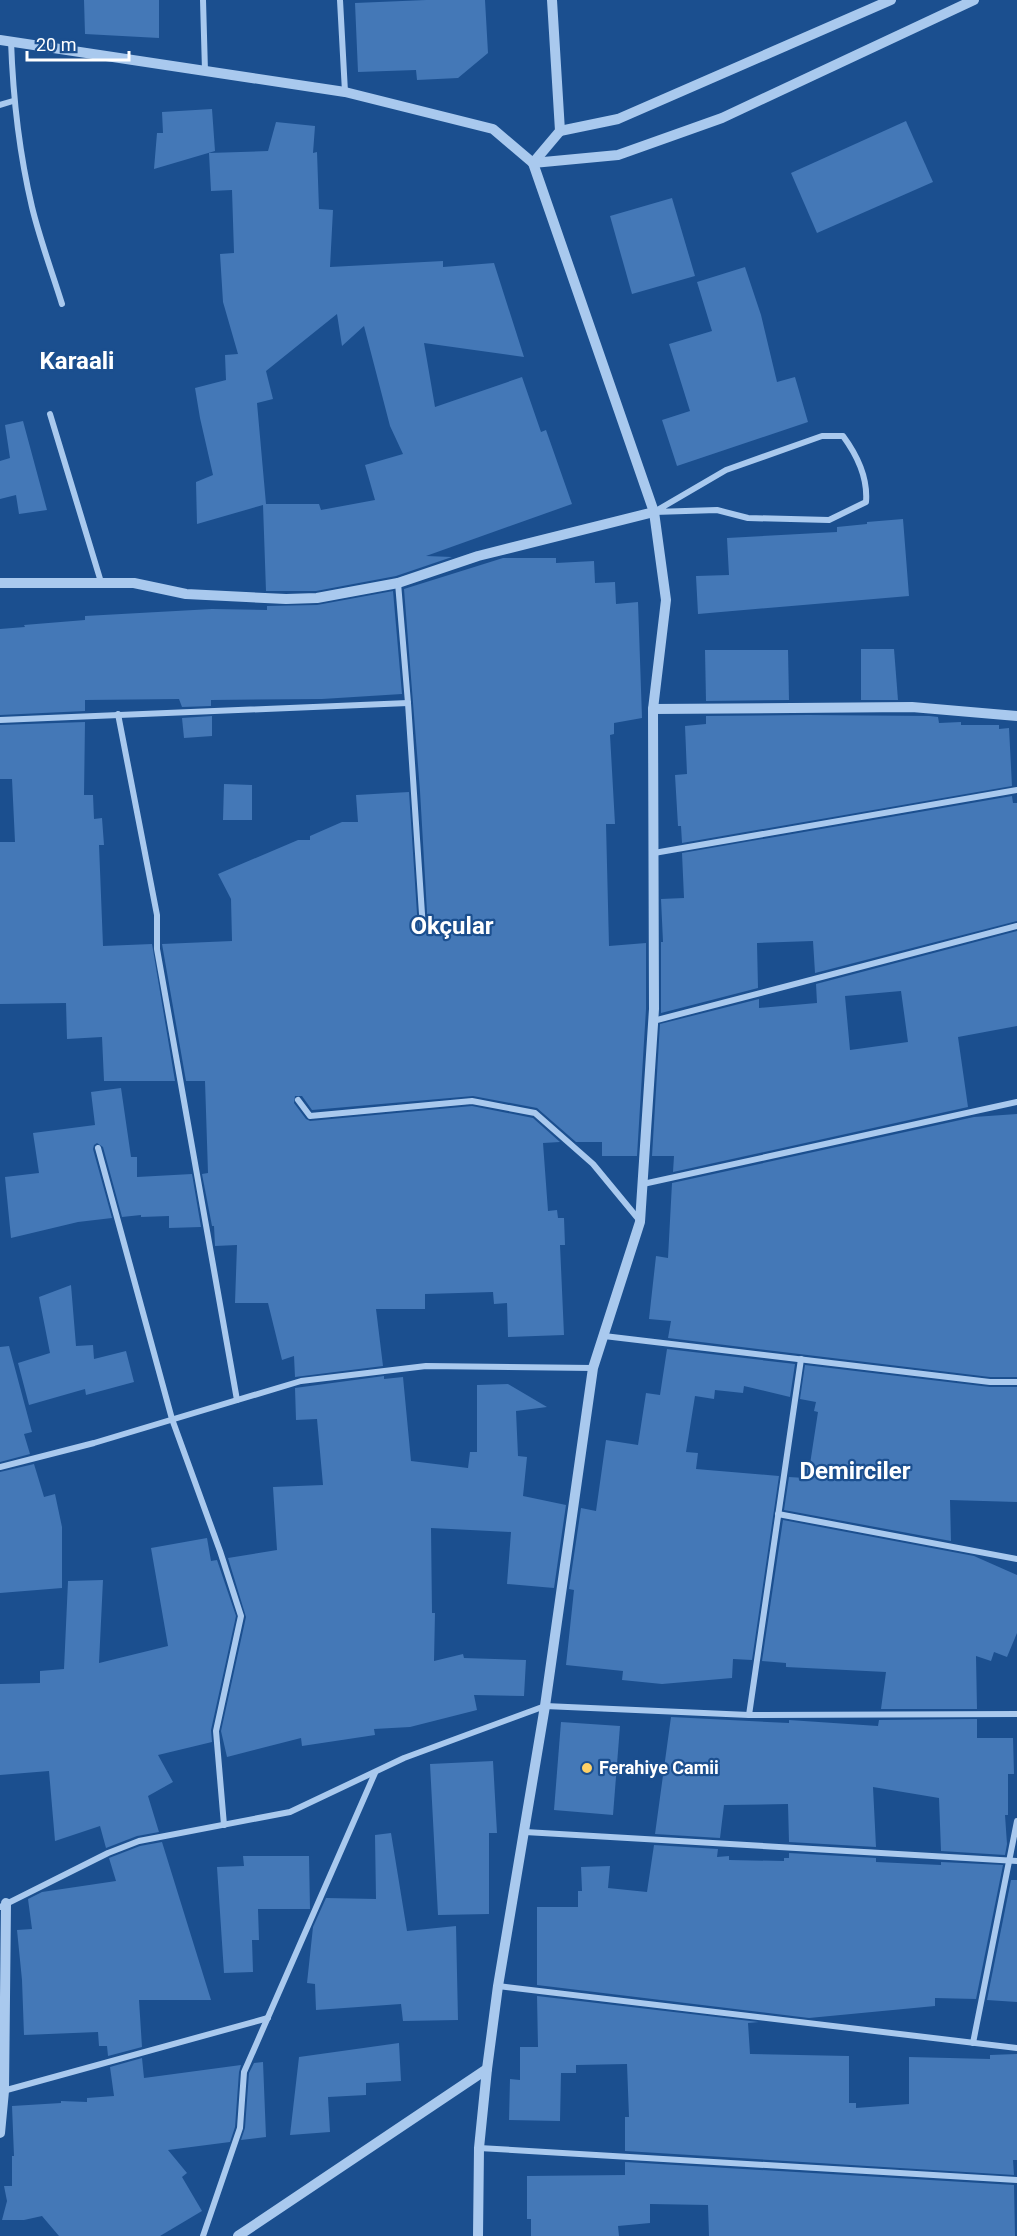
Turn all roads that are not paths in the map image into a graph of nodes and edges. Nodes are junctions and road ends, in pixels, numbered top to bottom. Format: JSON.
{"nodes":[{"id":1,"x":203,"y":0,"type":"edge"},
{"id":2,"x":340,"y":0,"type":"edge"},
{"id":3,"x":552,"y":0,"type":"edge"},
{"id":4,"x":891,"y":0,"type":"edge"},
{"id":5,"x":974,"y":0,"type":"edge"},
{"id":6,"x":5,"y":40,"type":"edge"},
{"id":7,"x":205,"y":72,"type":"junction"},
{"id":8,"x":345,"y":92,"type":"junction"},
{"id":9,"x":14,"y":100,"type":"junction"},
{"id":10,"x":0,"y":105,"type":"edge"},
{"id":11,"x":560,"y":131,"type":"junction"},
{"id":12,"x":533,"y":164,"type":"junction"},
{"id":13,"x":62,"y":304,"type":"dead end"},
{"id":14,"x":50,"y":414,"type":"dead end"},
{"id":15,"x":654,"y":512,"type":"junction"},
{"id":16,"x":101,"y":582,"type":"junction"},
{"id":17,"x":0,"y":583,"type":"edge"},
{"id":18,"x":398,"y":583,"type":"junction"},
{"id":19,"x":408,"y":703,"type":"junction"},
{"id":20,"x":654,"y":709,"type":"junction"},
{"id":21,"x":118,"y":714,"type":"junction"},
{"id":22,"x":1017,"y":716,"type":"edge"},
{"id":23,"x":0,"y":720,"type":"edge"},
{"id":24,"x":1017,"y":790,"type":"edge"},
{"id":25,"x":654,"y":853,"type":"junction"},
{"id":26,"x":1017,"y":926,"type":"edge"},
{"id":27,"x":423,"y":929,"type":"dead end"},
{"id":28,"x":653,"y":1021,"type":"junction"},
{"id":29,"x":298,"y":1100,"type":"dead end"},
{"id":30,"x":1017,"y":1102,"type":"edge"},
{"id":31,"x":98,"y":1148,"type":"dead end"},
{"id":32,"x":643,"y":1184,"type":"junction"},
{"id":33,"x":640,"y":1222,"type":"junction"},
{"id":34,"x":604,"y":1336,"type":"junction"},
{"id":35,"x":801,"y":1359,"type":"junction"},
{"id":36,"x":593,"y":1368,"type":"junction"},
{"id":37,"x":1017,"y":1382,"type":"edge"},
{"id":38,"x":237,"y":1400,"type":"junction"},
{"id":39,"x":172,"y":1419,"type":"junction"},
{"id":40,"x":0,"y":1467,"type":"edge"},
{"id":41,"x":778,"y":1514,"type":"junction"},
{"id":42,"x":1017,"y":1559,"type":"edge"},
{"id":43,"x":545,"y":1706,"type":"junction"},
{"id":44,"x":1017,"y":1714,"type":"edge"},
{"id":45,"x":749,"y":1715,"type":"junction"},
{"id":46,"x":376,"y":1772,"type":"junction"},
{"id":47,"x":1017,"y":1821,"type":"edge"},
{"id":48,"x":224,"y":1825,"type":"junction"},
{"id":49,"x":525,"y":1832,"type":"junction"},
{"id":50,"x":1013,"y":1860,"type":"edge"},
{"id":51,"x":3,"y":1905,"type":"edge"},
{"id":52,"x":498,"y":1986,"type":"junction"},
{"id":53,"x":268,"y":2018,"type":"junction"},
{"id":54,"x":973,"y":2043,"type":"junction"},
{"id":55,"x":1017,"y":2048,"type":"edge"},
{"id":56,"x":487,"y":2069,"type":"junction"},
{"id":57,"x":2,"y":2092,"type":"edge"},
{"id":58,"x":0,"y":2133,"type":"edge"},
{"id":59,"x":479,"y":2148,"type":"junction"},
{"id":60,"x":1017,"y":2180,"type":"edge"},
{"id":61,"x":203,"y":2236,"type":"edge"},
{"id":62,"x":238,"y":2236,"type":"edge"},
{"id":63,"x":478,"y":2236,"type":"edge"}],
"edges":[{"from":1,"to":7,"type":"street"},
{"from":2,"to":8,"type":"street"},
{"from":3,"to":11,"type":"street"},
{"from":4,"to":11,"type":"street"},
{"from":5,"to":12,"type":"street"},
{"from":6,"to":7,"type":"street"},
{"from":6,"to":9,"type":"street"},
{"from":7,"to":8,"type":"street"},
{"from":8,"to":12,"type":"street"},
{"from":9,"to":10,"type":"street"},
{"from":9,"to":13,"type":"street"},
{"from":11,"to":12,"type":"street"},
{"from":12,"to":15,"type":"street"},
{"from":14,"to":16,"type":"street"},
{"from":15,"to":15,"type":"street"},
{"from":15,"to":18,"type":"street"},
{"from":15,"to":20,"type":"street"},
{"from":16,"to":17,"type":"street"},
{"from":16,"to":18,"type":"street"},
{"from":18,"to":19,"type":"street"},
{"from":19,"to":21,"type":"street"},
{"from":19,"to":27,"type":"street"},
{"from":20,"to":22,"type":"street"},
{"from":20,"to":25,"type":"street"},
{"from":21,"to":23,"type":"street"},
{"from":21,"to":38,"type":"street"},
{"from":24,"to":25,"type":"street"},
{"from":25,"to":28,"type":"street"},
{"from":26,"to":28,"type":"street"},
{"from":28,"to":32,"type":"street"},
{"from":29,"to":33,"type":"street"},
{"from":30,"to":32,"type":"street"},
{"from":31,"to":39,"type":"street"},
{"from":32,"to":33,"type":"street"},
{"from":33,"to":34,"type":"street"},
{"from":34,"to":35,"type":"street"},
{"from":34,"to":36,"type":"street"},
{"from":35,"to":37,"type":"street"},
{"from":35,"to":41,"type":"street"},
{"from":36,"to":38,"type":"street"},
{"from":36,"to":43,"type":"street"},
{"from":38,"to":39,"type":"street"},
{"from":39,"to":40,"type":"street"},
{"from":39,"to":48,"type":"street"},
{"from":41,"to":42,"type":"street"},
{"from":41,"to":45,"type":"street"},
{"from":43,"to":45,"type":"street"},
{"from":43,"to":46,"type":"street"},
{"from":43,"to":49,"type":"street"},
{"from":44,"to":45,"type":"street"},
{"from":46,"to":48,"type":"street"},
{"from":46,"to":53,"type":"street"},
{"from":47,"to":50,"type":"street"},
{"from":48,"to":51,"type":"street"},
{"from":49,"to":50,"type":"street"},
{"from":49,"to":52,"type":"street"},
{"from":50,"to":54,"type":"street"},
{"from":51,"to":57,"type":"street"},
{"from":52,"to":54,"type":"street"},
{"from":52,"to":56,"type":"street"},
{"from":53,"to":57,"type":"street"},
{"from":53,"to":61,"type":"street"},
{"from":54,"to":55,"type":"street"},
{"from":56,"to":59,"type":"street"},
{"from":56,"to":62,"type":"street"},
{"from":57,"to":58,"type":"street"},
{"from":59,"to":60,"type":"street"},
{"from":59,"to":63,"type":"street"}]}
